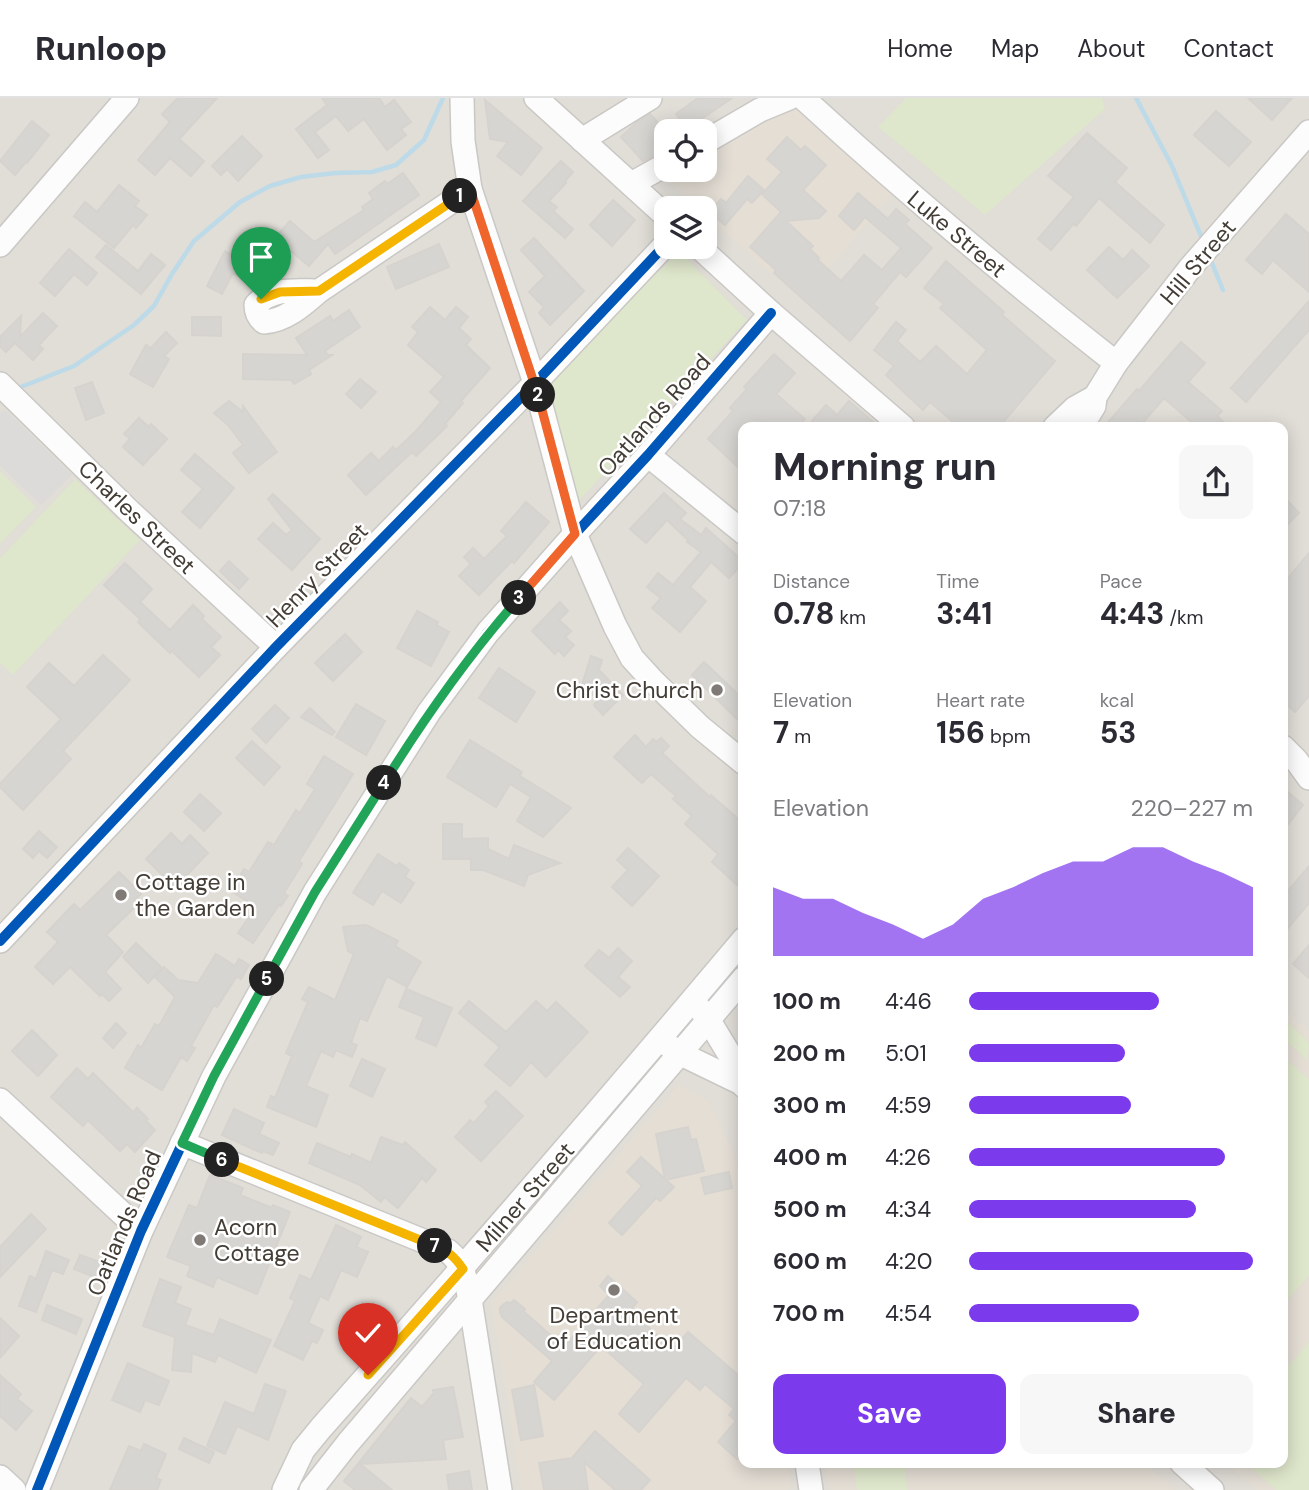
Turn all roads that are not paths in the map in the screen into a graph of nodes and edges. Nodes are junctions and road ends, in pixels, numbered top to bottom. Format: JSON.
{"nodes":[{"id":1,"x":127,"y":98,"type":"edge"},
{"id":2,"x":462,"y":98,"type":"edge"},
{"id":3,"x":536,"y":98,"type":"edge"},
{"id":4,"x":650,"y":98,"type":"edge"},
{"id":5,"x":789,"y":98,"type":"edge"},
{"id":6,"x":803,"y":98,"type":"edge"},
{"id":7,"x":1309,"y":132,"type":"edge"},
{"id":8,"x":717,"y":135,"type":"edge"},
{"id":9,"x":582,"y":140,"type":"junction"},
{"id":10,"x":654,"y":171,"type":"edge"},
{"id":11,"x":631,"y":184,"type":"junction"},
{"id":12,"x":470,"y":189,"type":"junction"},
{"id":13,"x":654,"y":205,"type":"edge"},
{"id":14,"x":0,"y":245,"type":"edge"},
{"id":15,"x":654,"y":257,"type":"edge"},
{"id":16,"x":712,"y":259,"type":"edge"},
{"id":17,"x":319,"y":291,"type":"dead end"},
{"id":18,"x":771,"y":313,"type":"junction"},
{"id":19,"x":1116,"y":363,"type":"junction"},
{"id":20,"x":535,"y":383,"type":"junction"},
{"id":21,"x":0,"y":384,"type":"edge"},
{"id":22,"x":1095,"y":397,"type":"junction"},
{"id":23,"x":897,"y":422,"type":"edge"},
{"id":24,"x":1060,"y":422,"type":"edge"},
{"id":25,"x":1083,"y":422,"type":"edge"},
{"id":26,"x":648,"y":454,"type":"junction"},
{"id":27,"x":738,"y":528,"type":"edge"},
{"id":28,"x":575,"y":534,"type":"junction"},
{"id":29,"x":276,"y":647,"type":"junction"},
{"id":30,"x":1288,"y":752,"type":"edge"},
{"id":31,"x":738,"y":758,"type":"edge"},
{"id":32,"x":1288,"y":768,"type":"edge"},
{"id":33,"x":1309,"y":777,"type":"edge"},
{"id":34,"x":0,"y":941,"type":"edge"},
{"id":35,"x":738,"y":946,"type":"edge"},
{"id":36,"x":738,"y":985,"type":"edge"},
{"id":37,"x":693,"y":1000,"type":"junction"},
{"id":38,"x":708,"y":1019,"type":"junction"},
{"id":39,"x":661,"y":1039,"type":"junction"},
{"id":40,"x":679,"y":1054,"type":"junction"},
{"id":41,"x":738,"y":1072,"type":"edge"},
{"id":42,"x":738,"y":1083,"type":"edge"},
{"id":43,"x":0,"y":1100,"type":"edge"},
{"id":44,"x":182,"y":1143,"type":"junction"},
{"id":45,"x":141,"y":1231,"type":"junction"},
{"id":46,"x":463,"y":1269,"type":"junction"},
{"id":47,"x":470,"y":1298,"type":"junction"},
{"id":48,"x":808,"y":1468,"type":"edge"},
{"id":49,"x":1188,"y":1468,"type":"edge"},
{"id":50,"x":0,"y":1477,"type":"edge"},
{"id":51,"x":14,"y":1490,"type":"edge"},
{"id":52,"x":37,"y":1490,"type":"edge"},
{"id":53,"x":284,"y":1490,"type":"edge"},
{"id":54,"x":311,"y":1490,"type":"edge"},
{"id":55,"x":500,"y":1490,"type":"edge"},
{"id":56,"x":811,"y":1490,"type":"edge"},
{"id":57,"x":1213,"y":1490,"type":"edge"}],
"edges":[{"from":1,"to":14,"type":"street"},
{"from":2,"to":12,"type":"street"},
{"from":3,"to":9,"type":"street"},
{"from":4,"to":9,"type":"street"},
{"from":5,"to":8,"type":"street"},
{"from":6,"to":19,"type":"street","name":"Luke Street"},
{"from":7,"to":19,"type":"street","name":"Hill Street"},
{"from":9,"to":11,"type":"street"},
{"from":10,"to":11,"type":"street"},
{"from":11,"to":13,"type":"street"},
{"from":12,"to":17,"type":"street"},
{"from":12,"to":20,"type":"street"},
{"from":15,"to":20,"type":"street","name":"Henry Street"},
{"from":16,"to":18,"type":"street"},
{"from":18,"to":23,"type":"street"},
{"from":18,"to":26,"type":"street","name":"Oatlands Road"},
{"from":19,"to":22,"type":"street","name":"Hill Street"},
{"from":20,"to":28,"type":"street"},
{"from":20,"to":29,"type":"street","name":"Henry Street"},
{"from":21,"to":29,"type":"street","name":"Charles Street"},
{"from":22,"to":24,"type":"street","name":"Hill Street"},
{"from":22,"to":25,"type":"street","name":"Hill Street"},
{"from":26,"to":27,"type":"street"},
{"from":26,"to":28,"type":"street","name":"Oatlands Road"},
{"from":28,"to":31,"type":"street"},
{"from":28,"to":44,"type":"street","name":"Oatlands Road"},
{"from":29,"to":34,"type":"street","name":"Henry Street"},
{"from":30,"to":33,"type":"street"},
{"from":32,"to":33,"type":"street"},
{"from":35,"to":37,"type":"street","name":"Milner Street"},
{"from":36,"to":38,"type":"street","name":"Milner Street"},
{"from":37,"to":38,"type":"street"},
{"from":37,"to":39,"type":"street","name":"Milner Street"},
{"from":38,"to":40,"type":"street","name":"Milner Street"},
{"from":38,"to":41,"type":"street"},
{"from":39,"to":40,"type":"street"},
{"from":39,"to":46,"type":"street","name":"Milner Street"},
{"from":40,"to":42,"type":"street"},
{"from":40,"to":47,"type":"street","name":"Milner Street"},
{"from":43,"to":45,"type":"street"},
{"from":44,"to":45,"type":"street","name":"Oatlands Road"},
{"from":44,"to":46,"type":"street"},
{"from":45,"to":52,"type":"street","name":"Oatlands Road"},
{"from":46,"to":47,"type":"street"},
{"from":46,"to":53,"type":"street","name":"Milner Street"},
{"from":47,"to":54,"type":"street","name":"Milner Street"},
{"from":47,"to":55,"type":"street"},
{"from":48,"to":56,"type":"street"},
{"from":49,"to":57,"type":"street"},
{"from":50,"to":51,"type":"street"}]}
